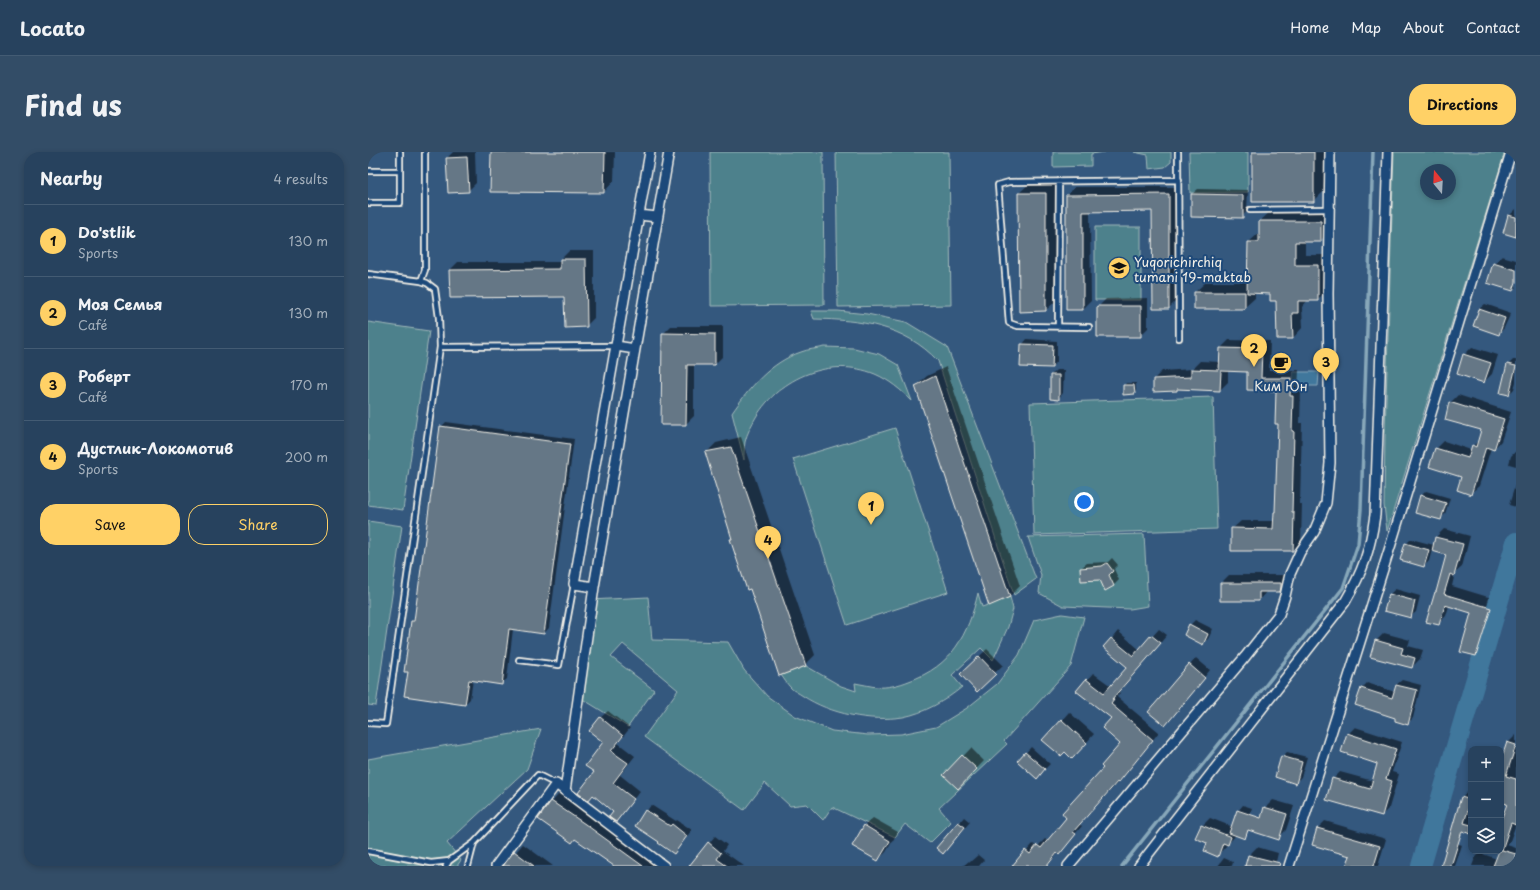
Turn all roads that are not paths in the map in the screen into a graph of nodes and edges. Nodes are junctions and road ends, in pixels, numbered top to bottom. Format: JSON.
{"nodes":[{"id":1,"x":400,"y":152,"type":"edge"},
{"id":2,"x":425,"y":152,"type":"edge"},
{"id":3,"x":650,"y":152,"type":"edge"},
{"id":4,"x":669,"y":152,"type":"edge"},
{"id":5,"x":1178,"y":152,"type":"edge"},
{"id":6,"x":1330,"y":152,"type":"edge"},
{"id":7,"x":1388,"y":152,"type":"edge"},
{"id":8,"x":1511,"y":152,"type":"edge"},
{"id":9,"x":368,"y":171,"type":"edge"},
{"id":10,"x":400,"y":171,"type":"junction"},
{"id":11,"x":1179,"y":180,"type":"junction"},
{"id":12,"x":1059,"y":181,"type":"junction"},
{"id":13,"x":368,"y":203,"type":"edge"},
{"id":14,"x":1330,"y":209,"type":"junction"},
{"id":15,"x":1250,"y":210,"type":"dead end"},
{"id":16,"x":639,"y":214,"type":"junction"},
{"id":17,"x":657,"y":217,"type":"junction"},
{"id":18,"x":368,"y":274,"type":"edge"},
{"id":19,"x":421,"y":281,"type":"junction"},
{"id":20,"x":1058,"y":326,"type":"junction"},
{"id":21,"x":1089,"y":327,"type":"dead end"},
{"id":22,"x":1179,"y":338,"type":"dead end"},
{"id":23,"x":616,"y":346,"type":"junction"},
{"id":24,"x":440,"y":347,"type":"junction"},
{"id":25,"x":635,"y":349,"type":"junction"},
{"id":26,"x":574,"y":584,"type":"junction"},
{"id":27,"x":594,"y":587,"type":"junction"},
{"id":28,"x":519,"y":660,"type":"dead end"},
{"id":29,"x":368,"y":723,"type":"edge"},
{"id":30,"x":556,"y":784,"type":"junction"},
{"id":31,"x":565,"y":791,"type":"junction"},
{"id":32,"x":474,"y":843,"type":"junction"},
{"id":33,"x":368,"y":851,"type":"edge"},
{"id":34,"x":449,"y":861,"type":"junction"},
{"id":35,"x":446,"y":866,"type":"edge"},
{"id":36,"x":468,"y":866,"type":"edge"},
{"id":37,"x":496,"y":866,"type":"edge"},
{"id":38,"x":664,"y":866,"type":"edge"},
{"id":39,"x":1068,"y":866,"type":"edge"},
{"id":40,"x":1138,"y":866,"type":"edge"},
{"id":41,"x":1289,"y":866,"type":"edge"}],
"edges":[{"from":1,"to":10,"type":"lane"},
{"from":2,"to":19,"type":"lane"},
{"from":3,"to":16,"type":"street"},
{"from":4,"to":17,"type":"street"},
{"from":5,"to":11,"type":"lane"},
{"from":6,"to":14,"type":"street"},
{"from":7,"to":40,"type":"street"},
{"from":8,"to":41,"type":"street"},
{"from":9,"to":10,"type":"lane"},
{"from":10,"to":13,"type":"lane"},
{"from":11,"to":12,"type":"lane"},
{"from":11,"to":22,"type":"lane"},
{"from":12,"to":20,"type":"lane"},
{"from":12,"to":20,"type":"lane"},
{"from":14,"to":15,"type":"lane"},
{"from":14,"to":39,"type":"street"},
{"from":16,"to":17,"type":"street"},
{"from":16,"to":23,"type":"street"},
{"from":17,"to":25,"type":"street"},
{"from":18,"to":19,"type":"lane"},
{"from":19,"to":24,"type":"lane"},
{"from":20,"to":21,"type":"lane"},
{"from":23,"to":24,"type":"lane"},
{"from":23,"to":25,"type":"street"},
{"from":23,"to":26,"type":"street"},
{"from":24,"to":29,"type":"lane"},
{"from":25,"to":27,"type":"street"},
{"from":26,"to":27,"type":"street"},
{"from":26,"to":28,"type":"lane"},
{"from":27,"to":31,"type":"street"},
{"from":30,"to":31,"type":"street"},
{"from":30,"to":32,"type":"lane"},
{"from":30,"to":37,"type":"street"},
{"from":31,"to":38,"type":"street"},
{"from":32,"to":34,"type":"lane"},
{"from":32,"to":36,"type":"lane"},
{"from":33,"to":34,"type":"lane"},
{"from":34,"to":35,"type":"lane"}]}
